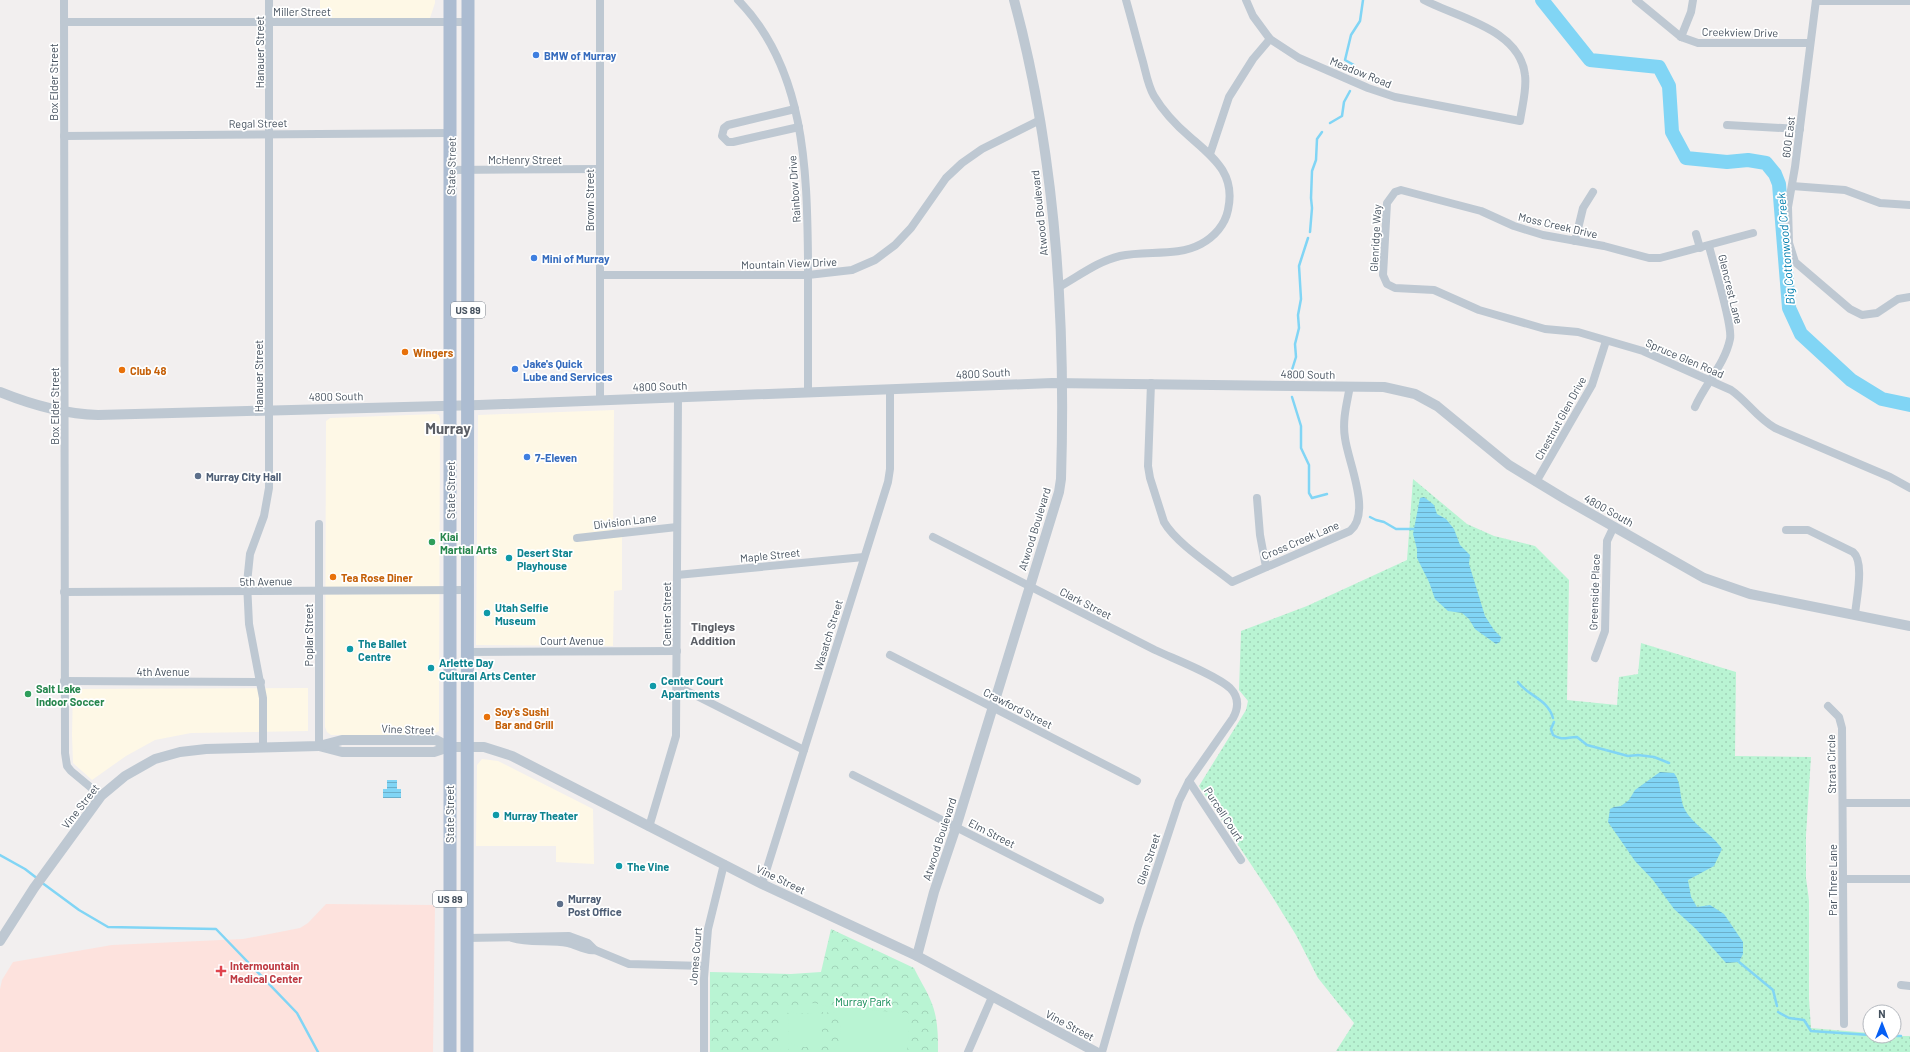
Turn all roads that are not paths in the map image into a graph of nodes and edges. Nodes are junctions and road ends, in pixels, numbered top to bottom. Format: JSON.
{"nodes":[{"id":1,"x":64,"y":0,"type":"edge"},
{"id":2,"x":269,"y":0,"type":"edge"},
{"id":3,"x":450,"y":0,"type":"edge"},
{"id":4,"x":468,"y":0,"type":"edge"},
{"id":5,"x":600,"y":0,"type":"edge"},
{"id":6,"x":738,"y":0,"type":"edge"},
{"id":7,"x":1014,"y":0,"type":"edge"},
{"id":8,"x":1126,"y":0,"type":"edge"},
{"id":9,"x":1246,"y":0,"type":"edge"},
{"id":10,"x":1424,"y":0,"type":"edge"},
{"id":11,"x":1636,"y":0,"type":"edge"},
{"id":12,"x":1693,"y":0,"type":"edge"},
{"id":13,"x":1816,"y":0,"type":"edge"},
{"id":14,"x":1910,"y":1,"type":"edge"},
{"id":15,"x":64,"y":22,"type":"junction"},
{"id":16,"x":269,"y":22,"type":"junction"},
{"id":17,"x":450,"y":22,"type":"junction"},
{"id":18,"x":468,"y":22,"type":"junction"},
{"id":19,"x":1680,"y":37,"type":"junction"},
{"id":20,"x":1270,"y":39,"type":"junction"},
{"id":21,"x":1810,"y":43,"type":"junction"},
{"id":22,"x":795,"y":109,"type":"junction"},
{"id":23,"x":1040,"y":120,"type":"junction"},
{"id":24,"x":1727,"y":124,"type":"dead end"},
{"id":25,"x":799,"y":127,"type":"junction"},
{"id":26,"x":1800,"y":129,"type":"junction"},
{"id":27,"x":451,"y":133,"type":"junction"},
{"id":28,"x":270,"y":134,"type":"junction"},
{"id":29,"x":64,"y":136,"type":"junction"},
{"id":30,"x":1210,"y":154,"type":"junction"},
{"id":31,"x":450,"y":170,"type":"junction"},
{"id":32,"x":468,"y":170,"type":"junction"},
{"id":33,"x":600,"y":170,"type":"junction"},
{"id":34,"x":1792,"y":186,"type":"junction"},
{"id":35,"x":1593,"y":192,"type":"dead end"},
{"id":36,"x":1393,"y":195,"type":"joint"},
{"id":37,"x":1910,"y":204,"type":"edge"},
{"id":38,"x":1753,"y":233,"type":"dead end"},
{"id":39,"x":1696,"y":234,"type":"dead end"},
{"id":40,"x":1574,"y":241,"type":"junction"},
{"id":41,"x":1709,"y":246,"type":"junction"},
{"id":42,"x":1700,"y":248,"type":"junction"},
{"id":43,"x":600,"y":275,"type":"junction"},
{"id":44,"x":808,"y":275,"type":"junction"},
{"id":45,"x":1387,"y":284,"type":"joint"},
{"id":46,"x":1059,"y":287,"type":"junction"},
{"id":47,"x":1910,"y":297,"type":"edge"},
{"id":48,"x":1606,"y":341,"type":"junction"},
{"id":49,"x":1710,"y":381,"type":"junction"},
{"id":50,"x":1061,"y":383,"type":"junction"},
{"id":51,"x":1151,"y":384,"type":"junction"},
{"id":52,"x":1350,"y":386,"type":"junction"},
{"id":53,"x":890,"y":390,"type":"junction"},
{"id":54,"x":0,"y":392,"type":"edge"},
{"id":55,"x":808,"y":393,"type":"junction"},
{"id":56,"x":678,"y":398,"type":"junction"},
{"id":57,"x":600,"y":400,"type":"junction"},
{"id":58,"x":450,"y":405,"type":"junction"},
{"id":59,"x":468,"y":405,"type":"junction"},
{"id":60,"x":1695,"y":406,"type":"dead end"},
{"id":61,"x":268,"y":409,"type":"junction"},
{"id":62,"x":65,"y":412,"type":"junction"},
{"id":63,"x":1536,"y":482,"type":"junction"},
{"id":64,"x":1910,"y":488,"type":"edge"},
{"id":65,"x":1257,"y":498,"type":"dead end"},
{"id":66,"x":319,"y":524,"type":"dead end"},
{"id":67,"x":1614,"y":526,"type":"junction"},
{"id":68,"x":677,"y":527,"type":"junction"},
{"id":69,"x":1786,"y":530,"type":"dead end"},
{"id":70,"x":934,"y":537,"type":"dead end"},
{"id":71,"x":577,"y":538,"type":"dead end"},
{"id":72,"x":864,"y":557,"type":"junction"},
{"id":73,"x":1266,"y":567,"type":"junction"},
{"id":74,"x":677,"y":575,"type":"junction"},
{"id":75,"x":1029,"y":586,"type":"junction"},
{"id":76,"x":450,"y":590,"type":"junction"},
{"id":77,"x":467,"y":590,"type":"junction"},
{"id":78,"x":319,"y":591,"type":"junction"},
{"id":79,"x":64,"y":592,"type":"junction"},
{"id":80,"x":247,"y":592,"type":"junction"},
{"id":81,"x":1855,"y":615,"type":"junction"},
{"id":82,"x":1910,"y":626,"type":"edge"},
{"id":83,"x":677,"y":651,"type":"junction"},
{"id":84,"x":467,"y":652,"type":"junction"},
{"id":85,"x":890,"y":655,"type":"dead end"},
{"id":86,"x":1595,"y":658,"type":"dead end"},
{"id":87,"x":64,"y":681,"type":"junction"},
{"id":88,"x":261,"y":682,"type":"junction"},
{"id":89,"x":676,"y":686,"type":"junction"},
{"id":90,"x":1229,"y":687,"type":"joint"},
{"id":91,"x":1828,"y":706,"type":"dead end"},
{"id":92,"x":993,"y":708,"type":"junction"},
{"id":93,"x":319,"y":746,"type":"junction"},
{"id":94,"x":263,"y":747,"type":"junction"},
{"id":95,"x":449,"y":747,"type":"junction"},
{"id":96,"x":467,"y":747,"type":"junction"},
{"id":97,"x":804,"y":750,"type":"junction"},
{"id":98,"x":853,"y":775,"type":"dead end"},
{"id":99,"x":1189,"y":780,"type":"junction"},
{"id":100,"x":1137,"y":781,"type":"dead end"},
{"id":101,"x":101,"y":796,"type":"junction"},
{"id":102,"x":1910,"y":802,"type":"edge"},
{"id":103,"x":1843,"y":803,"type":"junction"},
{"id":104,"x":649,"y":826,"type":"junction"},
{"id":105,"x":956,"y":827,"type":"junction"},
{"id":106,"x":1241,"y":860,"type":"dead end"},
{"id":107,"x":724,"y":864,"type":"junction"},
{"id":108,"x":1843,"y":879,"type":"junction"},
{"id":109,"x":1910,"y":879,"type":"edge"},
{"id":110,"x":762,"y":884,"type":"junction"},
{"id":111,"x":1100,"y":900,"type":"dead end"},
{"id":112,"x":466,"y":938,"type":"junction"},
{"id":113,"x":0,"y":940,"type":"edge"},
{"id":114,"x":917,"y":956,"type":"junction"},
{"id":115,"x":704,"y":966,"type":"junction"},
{"id":116,"x":1901,"y":985,"type":"dead end"},
{"id":117,"x":1910,"y":986,"type":"edge"},
{"id":118,"x":992,"y":997,"type":"junction"},
{"id":119,"x":1844,"y":1024,"type":"dead end"},
{"id":120,"x":450,"y":1052,"type":"edge"},
{"id":121,"x":467,"y":1052,"type":"edge"},
{"id":122,"x":704,"y":1052,"type":"edge"},
{"id":123,"x":968,"y":1052,"type":"edge"},
{"id":124,"x":1096,"y":1052,"type":"edge"},
{"id":125,"x":1102,"y":1052,"type":"edge"}],
"edges":[{"from":1,"to":15,"type":"street","name":"Box Elder Street"},
{"from":2,"to":16,"type":"street","name":"Hanauer Street"},
{"from":3,"to":17,"type":"main road","name":"State Street","number":"US 89"},
{"from":4,"to":18,"type":"main road","name":"State Street","number":"US 89"},
{"from":5,"to":33,"type":"street","name":"Brown Street"},
{"from":6,"to":22,"type":"street","name":"Rainbow Drive"},
{"from":7,"to":23,"type":"street","name":"Atwood Boulevard"},
{"from":8,"to":30,"type":"street"},
{"from":9,"to":20,"type":"street","name":"Meadow Road"},
{"from":10,"to":20,"type":"street","name":"Meadow Road"},
{"from":11,"to":19,"type":"street","name":"Creekview Drive"},
{"from":12,"to":19,"type":"street"},
{"from":13,"to":14,"type":"street"},
{"from":13,"to":21,"type":"street","name":"600 East"},
{"from":15,"to":16,"type":"street","name":"Miller Street"},
{"from":15,"to":29,"type":"street","name":"Box Elder Street"},
{"from":16,"to":17,"type":"street","name":"Miller Street"},
{"from":16,"to":28,"type":"street","name":"Hanauer Street"},
{"from":17,"to":18,"type":"street","name":"Miller Street"},
{"from":17,"to":27,"type":"main road","name":"State Street","number":"US 89"},
{"from":18,"to":32,"type":"main road","name":"State Street","number":"US 89"},
{"from":19,"to":21,"type":"street","name":"Creekview Drive"},
{"from":20,"to":30,"type":"street"},
{"from":21,"to":26,"type":"street","name":"600 East"},
{"from":22,"to":25,"type":"street","name":"Rainbow Drive"},
{"from":22,"to":25,"type":"street"},
{"from":23,"to":44,"type":"street","name":"Mountain View Drive"},
{"from":23,"to":46,"type":"street","name":"Atwood Boulevard"},
{"from":24,"to":26,"type":"street"},
{"from":25,"to":44,"type":"street","name":"Rainbow Drive"},
{"from":26,"to":34,"type":"street","name":"600 East"},
{"from":27,"to":28,"type":"street","name":"Regal Street"},
{"from":27,"to":31,"type":"main road","name":"State Street","number":"US 89"},
{"from":28,"to":29,"type":"street","name":"Regal Street"},
{"from":28,"to":61,"type":"street","name":"Hanauer Street"},
{"from":29,"to":62,"type":"street","name":"Box Elder Street"},
{"from":30,"to":46,"type":"street"},
{"from":31,"to":32,"type":"street","name":"McHenry Street"},
{"from":31,"to":58,"type":"main road","name":"State Street","number":"US 89"},
{"from":32,"to":33,"type":"street","name":"McHenry Street"},
{"from":32,"to":59,"type":"main road","name":"State Street","number":"US 89"},
{"from":33,"to":43,"type":"street","name":"Brown Street"},
{"from":34,"to":37,"type":"street"},
{"from":34,"to":47,"type":"street","name":"600 East"},
{"from":35,"to":40,"type":"street"},
{"from":36,"to":40,"type":"street","name":"Moss Creek Drive"},
{"from":36,"to":45,"type":"street","name":"Glenridge Way"},
{"from":38,"to":41,"type":"street","name":"Moss Creek Drive"},
{"from":39,"to":42,"type":"street"},
{"from":40,"to":42,"type":"street","name":"Moss Creek Drive"},
{"from":41,"to":42,"type":"street","name":"Moss Creek Drive"},
{"from":41,"to":49,"type":"street","name":"Glencrest Lane"},
{"from":43,"to":44,"type":"street","name":"Mountain View Drive"},
{"from":43,"to":57,"type":"street","name":"Brown Street"},
{"from":44,"to":55,"type":"street","name":"Rainbow Drive"},
{"from":45,"to":48,"type":"street","name":"Spruce Glen Road"},
{"from":46,"to":50,"type":"street","name":"Atwood Boulevard"},
{"from":48,"to":49,"type":"street","name":"Spruce Glen Road"},
{"from":48,"to":63,"type":"street","name":"Chestnut Glen Drive"},
{"from":49,"to":60,"type":"street","name":"Glencrest Lane"},
{"from":49,"to":64,"type":"street","name":"Spruce Glen Road"},
{"from":50,"to":51,"type":"street","name":"4800 South"},
{"from":50,"to":53,"type":"street","name":"4800 South"},
{"from":50,"to":75,"type":"street","name":"Atwood Boulevard"},
{"from":51,"to":52,"type":"street","name":"4800 South"},
{"from":51,"to":73,"type":"street","name":"Cross Creek Lane"},
{"from":52,"to":63,"type":"street","name":"4800 South"},
{"from":52,"to":73,"type":"street","name":"Cross Creek Lane"},
{"from":53,"to":55,"type":"street","name":"4800 South"},
{"from":53,"to":72,"type":"street","name":"Wasatch Street"},
{"from":54,"to":62,"type":"street","name":"4800 South"},
{"from":55,"to":56,"type":"street","name":"4800 South"},
{"from":56,"to":57,"type":"street","name":"4800 South"},
{"from":56,"to":68,"type":"street","name":"Center Street"},
{"from":57,"to":59,"type":"street","name":"4800 South"},
{"from":58,"to":59,"type":"street","name":"4800 South"},
{"from":58,"to":61,"type":"street","name":"4800 South"},
{"from":58,"to":76,"type":"main road","name":"State Street","number":"US 89"},
{"from":59,"to":77,"type":"main road","name":"State Street","number":"US 89"},
{"from":61,"to":62,"type":"street","name":"4800 South"},
{"from":61,"to":80,"type":"street","name":"Hanauer Street"},
{"from":62,"to":79,"type":"street","name":"Box Elder Street"},
{"from":63,"to":67,"type":"street","name":"4800 South"},
{"from":65,"to":73,"type":"street"},
{"from":66,"to":78,"type":"street","name":"Poplar Street"},
{"from":67,"to":81,"type":"street","name":"4800 South"},
{"from":67,"to":86,"type":"street","name":"Greenside Place"},
{"from":68,"to":71,"type":"street","name":"Division Lane"},
{"from":68,"to":74,"type":"street","name":"Center Street"},
{"from":69,"to":81,"type":"street"},
{"from":70,"to":75,"type":"street","name":"Clark Street"},
{"from":72,"to":74,"type":"street","name":"Maple Street"},
{"from":72,"to":97,"type":"street","name":"Wasatch Street"},
{"from":74,"to":83,"type":"street","name":"Center Street"},
{"from":75,"to":90,"type":"street","name":"Clark Street"},
{"from":75,"to":92,"type":"street","name":"Atwood Boulevard"},
{"from":76,"to":77,"type":"street","name":"5th Avenue"},
{"from":76,"to":78,"type":"street","name":"5th Avenue"},
{"from":76,"to":95,"type":"main road","name":"State Street","number":"US 89"},
{"from":77,"to":84,"type":"main road","name":"State Street","number":"US 89"},
{"from":78,"to":80,"type":"street","name":"5th Avenue"},
{"from":78,"to":93,"type":"street","name":"Poplar Street"},
{"from":79,"to":80,"type":"street","name":"5th Avenue"},
{"from":79,"to":87,"type":"street","name":"Box Elder Street"},
{"from":80,"to":88,"type":"street","name":"Hanauer Street"},
{"from":81,"to":82,"type":"street","name":"4800 South"},
{"from":83,"to":84,"type":"street","name":"Court Avenue"},
{"from":83,"to":89,"type":"street","name":"Center Street"},
{"from":84,"to":96,"type":"main road","name":"State Street","number":"US 89"},
{"from":85,"to":92,"type":"street","name":"Crawford Street"},
{"from":87,"to":88,"type":"street","name":"4th Avenue"},
{"from":87,"to":101,"type":"street","name":"Box Elder Street"},
{"from":88,"to":94,"type":"street","name":"Hanauer Street"},
{"from":89,"to":97,"type":"street"},
{"from":89,"to":104,"type":"street","name":"Center Street"},
{"from":90,"to":99,"type":"street","name":"Glen Street"},
{"from":91,"to":103,"type":"street","name":"Strata Circle"},
{"from":92,"to":100,"type":"street","name":"Crawford Street"},
{"from":92,"to":105,"type":"street","name":"Atwood Boulevard"},
{"from":93,"to":94,"type":"street","name":"Vine Street"},
{"from":93,"to":95,"type":"street","name":"Vine Street"},
{"from":94,"to":101,"type":"street","name":"Vine Street"},
{"from":95,"to":96,"type":"street","name":"Vine Street"},
{"from":95,"to":120,"type":"main road","name":"State Street","number":"US 89"},
{"from":96,"to":104,"type":"street","name":"Vine Street"},
{"from":96,"to":112,"type":"main road","name":"State Street","number":"US 89"},
{"from":97,"to":110,"type":"street","name":"Wasatch Street"},
{"from":98,"to":105,"type":"street","name":"Elm Street"},
{"from":99,"to":106,"type":"street","name":"Purcell Court"},
{"from":99,"to":125,"type":"street","name":"Glen Street"},
{"from":101,"to":113,"type":"street","name":"Vine Street"},
{"from":102,"to":103,"type":"street"},
{"from":103,"to":108,"type":"street","name":"Par Three Lane"},
{"from":104,"to":107,"type":"street","name":"Vine Street"},
{"from":105,"to":111,"type":"street","name":"Elm Street"},
{"from":105,"to":114,"type":"street","name":"Atwood Boulevard"},
{"from":107,"to":110,"type":"street","name":"Vine Street"},
{"from":107,"to":115,"type":"street","name":"Jones Court"},
{"from":108,"to":109,"type":"street"},
{"from":108,"to":119,"type":"street","name":"Par Three Lane"},
{"from":110,"to":114,"type":"street","name":"Vine Street"},
{"from":112,"to":115,"type":"street"},
{"from":112,"to":121,"type":"main road","name":"State Street","number":"US 89"},
{"from":114,"to":118,"type":"street","name":"Vine Street"},
{"from":115,"to":122,"type":"street","name":"Jones Court"},
{"from":116,"to":117,"type":"street"},
{"from":118,"to":123,"type":"street"},
{"from":118,"to":124,"type":"street","name":"Vine Street"}]}
